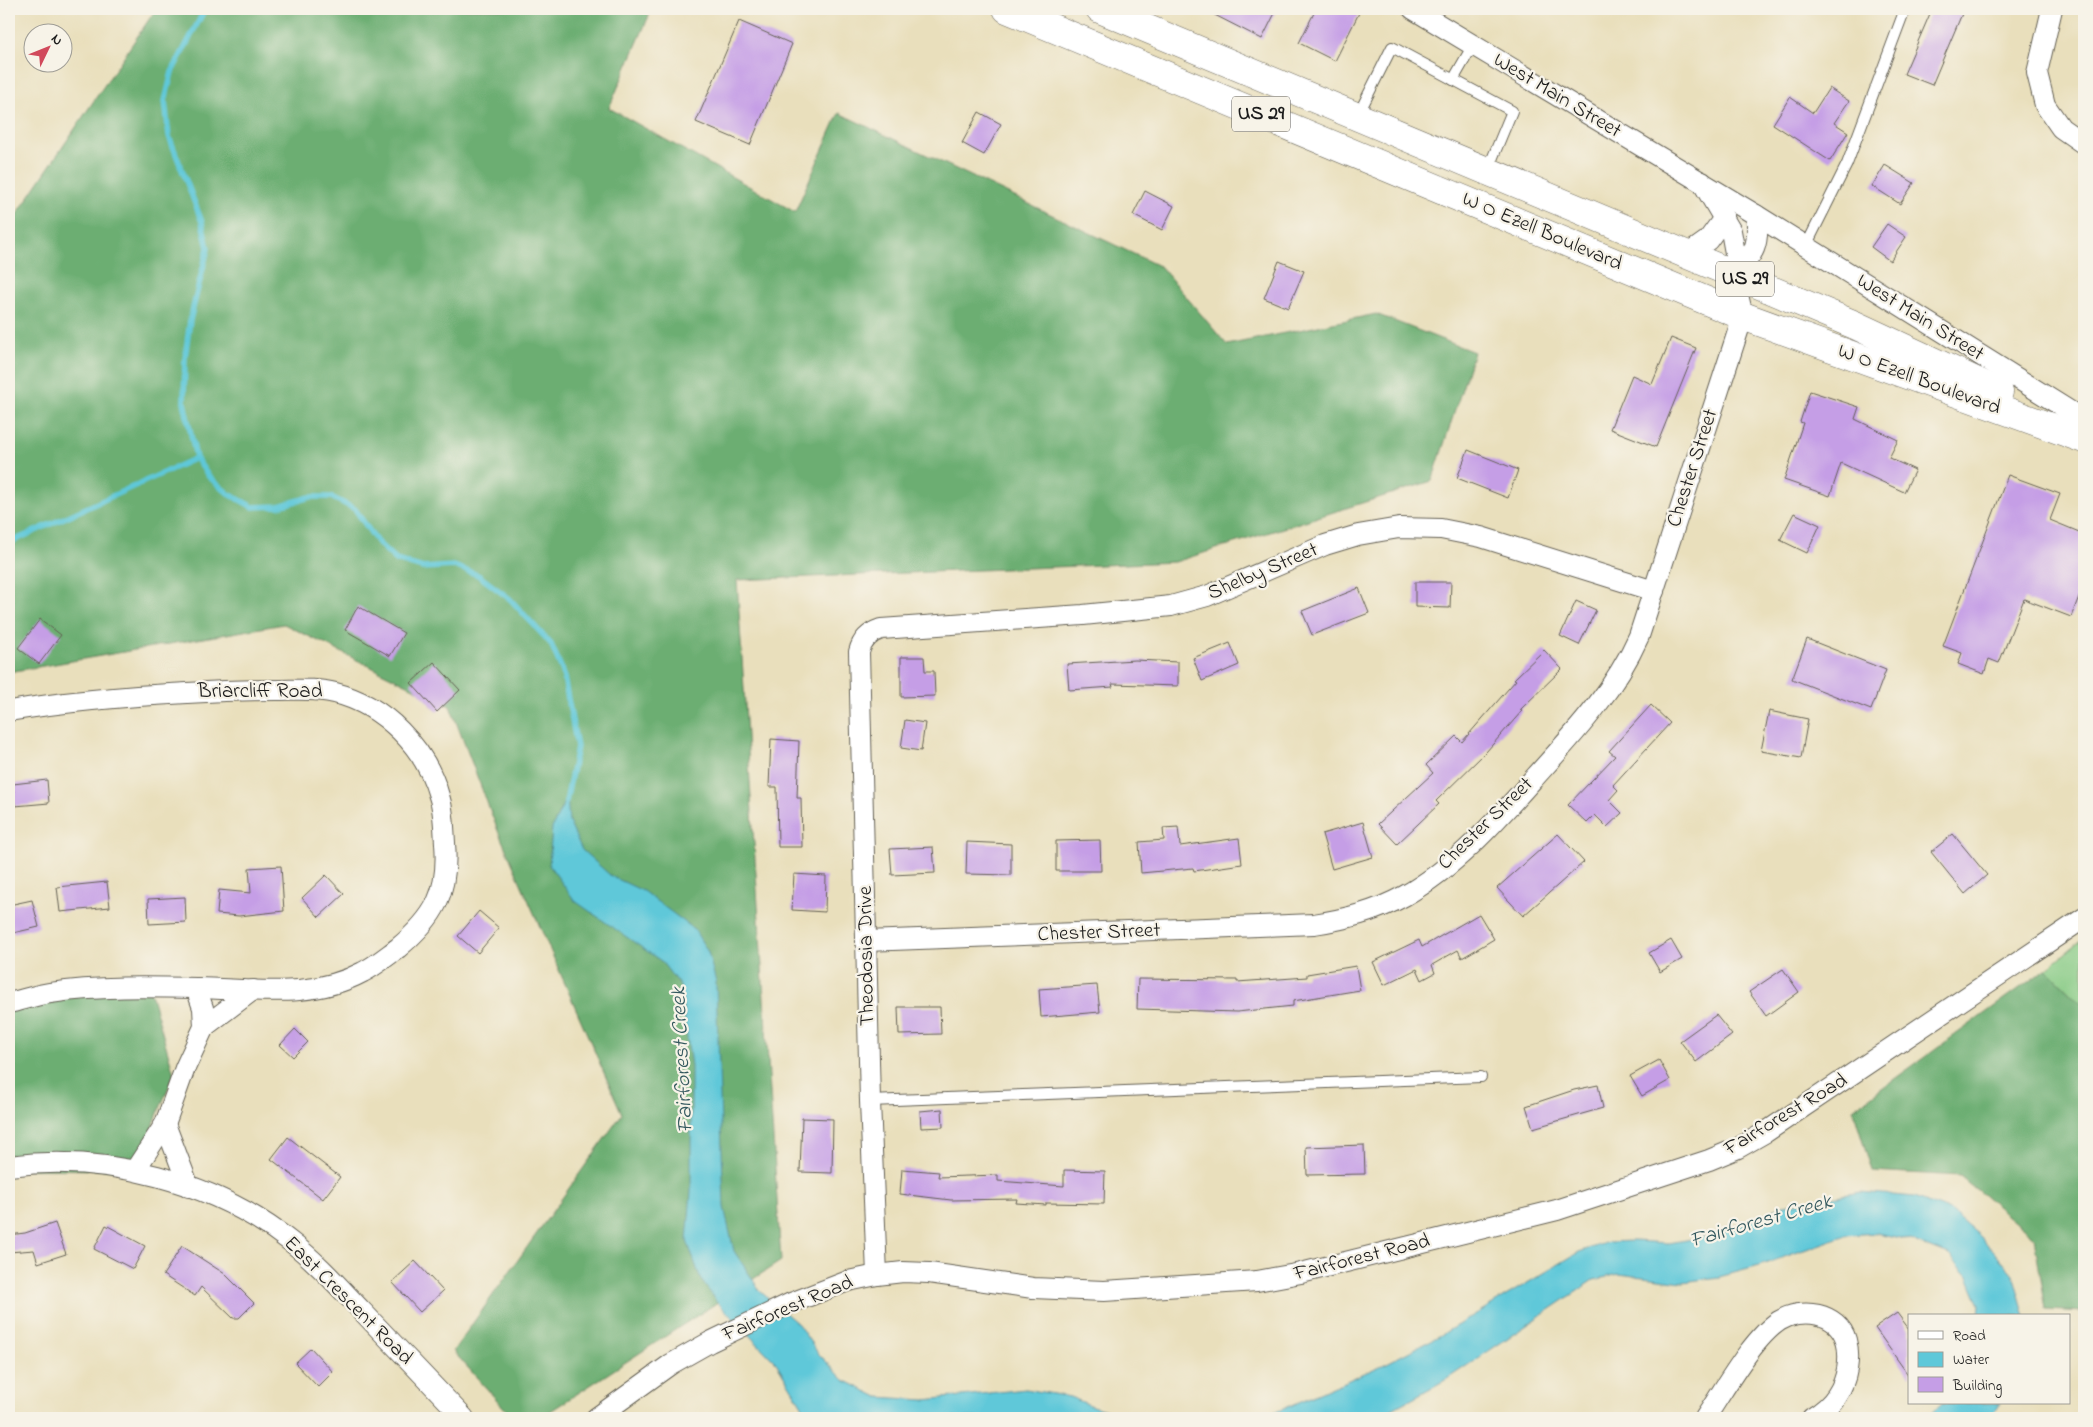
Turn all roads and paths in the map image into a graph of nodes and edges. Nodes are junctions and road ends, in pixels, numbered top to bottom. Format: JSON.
{"nodes":[{"id":1,"x":1007,"y":9,"type":"edge"},
{"id":2,"x":1100,"y":9,"type":"edge"},
{"id":3,"x":1413,"y":9,"type":"edge"},
{"id":4,"x":1904,"y":9,"type":"edge"},
{"id":5,"x":2052,"y":9,"type":"edge"},
{"id":6,"x":1472,"y":45,"type":"junction"},
{"id":7,"x":1453,"y":80,"type":"junction"},
{"id":8,"x":1319,"y":100,"type":"junction"},
{"id":9,"x":1357,"y":116,"type":"junction"},
{"id":10,"x":1303,"y":132,"type":"junction"},
{"id":11,"x":2084,"y":144,"type":"edge"},
{"id":12,"x":1488,"y":170,"type":"junction"},
{"id":13,"x":1702,"y":182,"type":"junction"},
{"id":14,"x":1529,"y":188,"type":"junction"},
{"id":15,"x":1756,"y":215,"type":"junction"},
{"id":16,"x":1724,"y":218,"type":"junction"},
{"id":17,"x":1514,"y":220,"type":"junction"},
{"id":18,"x":1806,"y":246,"type":"junction"},
{"id":19,"x":1687,"y":255,"type":"junction"},
{"id":20,"x":1733,"y":274,"type":"junction"},
{"id":21,"x":1742,"y":316,"type":"junction"},
{"id":22,"x":2084,"y":420,"type":"edge"},
{"id":23,"x":2084,"y":432,"type":"edge"},
{"id":24,"x":2084,"y":439,"type":"edge"},
{"id":25,"x":1654,"y":591,"type":"junction"},
{"id":26,"x":865,"y":638,"type":"joint"},
{"id":27,"x":9,"y":711,"type":"edge"},
{"id":28,"x":2084,"y":918,"type":"edge"},
{"id":29,"x":866,"y":941,"type":"junction"},
{"id":30,"x":196,"y":988,"type":"junction"},
{"id":31,"x":253,"y":990,"type":"junction"},
{"id":32,"x":9,"y":1003,"type":"edge"},
{"id":33,"x":204,"y":1027,"type":"junction"},
{"id":34,"x":1481,"y":1077,"type":"dead end"},
{"id":35,"x":870,"y":1101,"type":"junction"},
{"id":36,"x":165,"y":1124,"type":"junction"},
{"id":37,"x":9,"y":1166,"type":"edge"},
{"id":38,"x":135,"y":1170,"type":"junction"},
{"id":39,"x":189,"y":1187,"type":"junction"},
{"id":40,"x":877,"y":1275,"type":"junction"},
{"id":41,"x":464,"y":1418,"type":"edge"},
{"id":42,"x":596,"y":1418,"type":"edge"},
{"id":43,"x":1705,"y":1418,"type":"edge"},
{"id":44,"x":1812,"y":1418,"type":"edge"}],
"edges":[{"from":1,"to":10,"type":"main road","name":"W O Ezell Boulevard","number":"US 29"},
{"from":2,"to":8,"type":"main road","name":"W O Ezell Boulevard","number":"US 29"},
{"from":3,"to":6,"type":"street","name":"West Main Street"},
{"from":4,"to":18,"type":"lane"},
{"from":5,"to":11,"type":"street"},
{"from":6,"to":7,"type":"lane"},
{"from":6,"to":13,"type":"street","name":"West Main Street"},
{"from":7,"to":9,"type":"lane"},
{"from":7,"to":12,"type":"lane"},
{"from":8,"to":9,"type":"main road","name":"W O Ezell Boulevard","number":"US 29"},
{"from":8,"to":10,"type":"main road"},
{"from":9,"to":12,"type":"main road","name":"W O Ezell Boulevard","number":"US 29"},
{"from":10,"to":17,"type":"main road","name":"W O Ezell Boulevard","number":"US 29"},
{"from":12,"to":14,"type":"main road","name":"W O Ezell Boulevard","number":"US 29"},
{"from":13,"to":15,"type":"street","name":"West Main Street"},
{"from":13,"to":16,"type":"street","name":"West Main Street"},
{"from":14,"to":17,"type":"main road"},
{"from":14,"to":19,"type":"main road","name":"W O Ezell Boulevard","number":"US 29"},
{"from":15,"to":18,"type":"street","name":"West Main Street"},
{"from":15,"to":20,"type":"street"},
{"from":16,"to":19,"type":"street"},
{"from":16,"to":20,"type":"street","name":"West Main Street"},
{"from":17,"to":21,"type":"main road","name":"W O Ezell Boulevard","number":"US 29"},
{"from":18,"to":22,"type":"street","name":"West Main Street"},
{"from":19,"to":20,"type":"main road","name":"W O Ezell Boulevard","number":"US 29"},
{"from":20,"to":21,"type":"street","name":"Chester Street"},
{"from":20,"to":23,"type":"main road","name":"W O Ezell Boulevard","number":"US 29"},
{"from":21,"to":24,"type":"main road","name":"W O Ezell Boulevard","number":"US 29"},
{"from":21,"to":25,"type":"street","name":"Chester Street"},
{"from":25,"to":26,"type":"street","name":"Shelby Street"},
{"from":25,"to":29,"type":"street","name":"Chester Street"},
{"from":26,"to":29,"type":"street","name":"Theodosia Drive"},
{"from":27,"to":31,"type":"street","name":"Briarcliff Road"},
{"from":28,"to":40,"type":"street","name":"Fairforest Road"},
{"from":29,"to":35,"type":"street","name":"Theodosia Drive"},
{"from":30,"to":31,"type":"street","name":"Briarcliff Road"},
{"from":30,"to":32,"type":"street","name":"Briarcliff Road"},
{"from":30,"to":33,"type":"street"},
{"from":31,"to":33,"type":"street"},
{"from":33,"to":36,"type":"street"},
{"from":34,"to":35,"type":"lane"},
{"from":35,"to":40,"type":"street","name":"Theodosia Drive"},
{"from":36,"to":38,"type":"street"},
{"from":36,"to":39,"type":"street"},
{"from":37,"to":38,"type":"street","name":"East Crescent Road"},
{"from":38,"to":39,"type":"street","name":"East Crescent Road"},
{"from":39,"to":41,"type":"street","name":"East Crescent Road"},
{"from":40,"to":42,"type":"street","name":"Fairforest Road"},
{"from":43,"to":44,"type":"street"}]}
